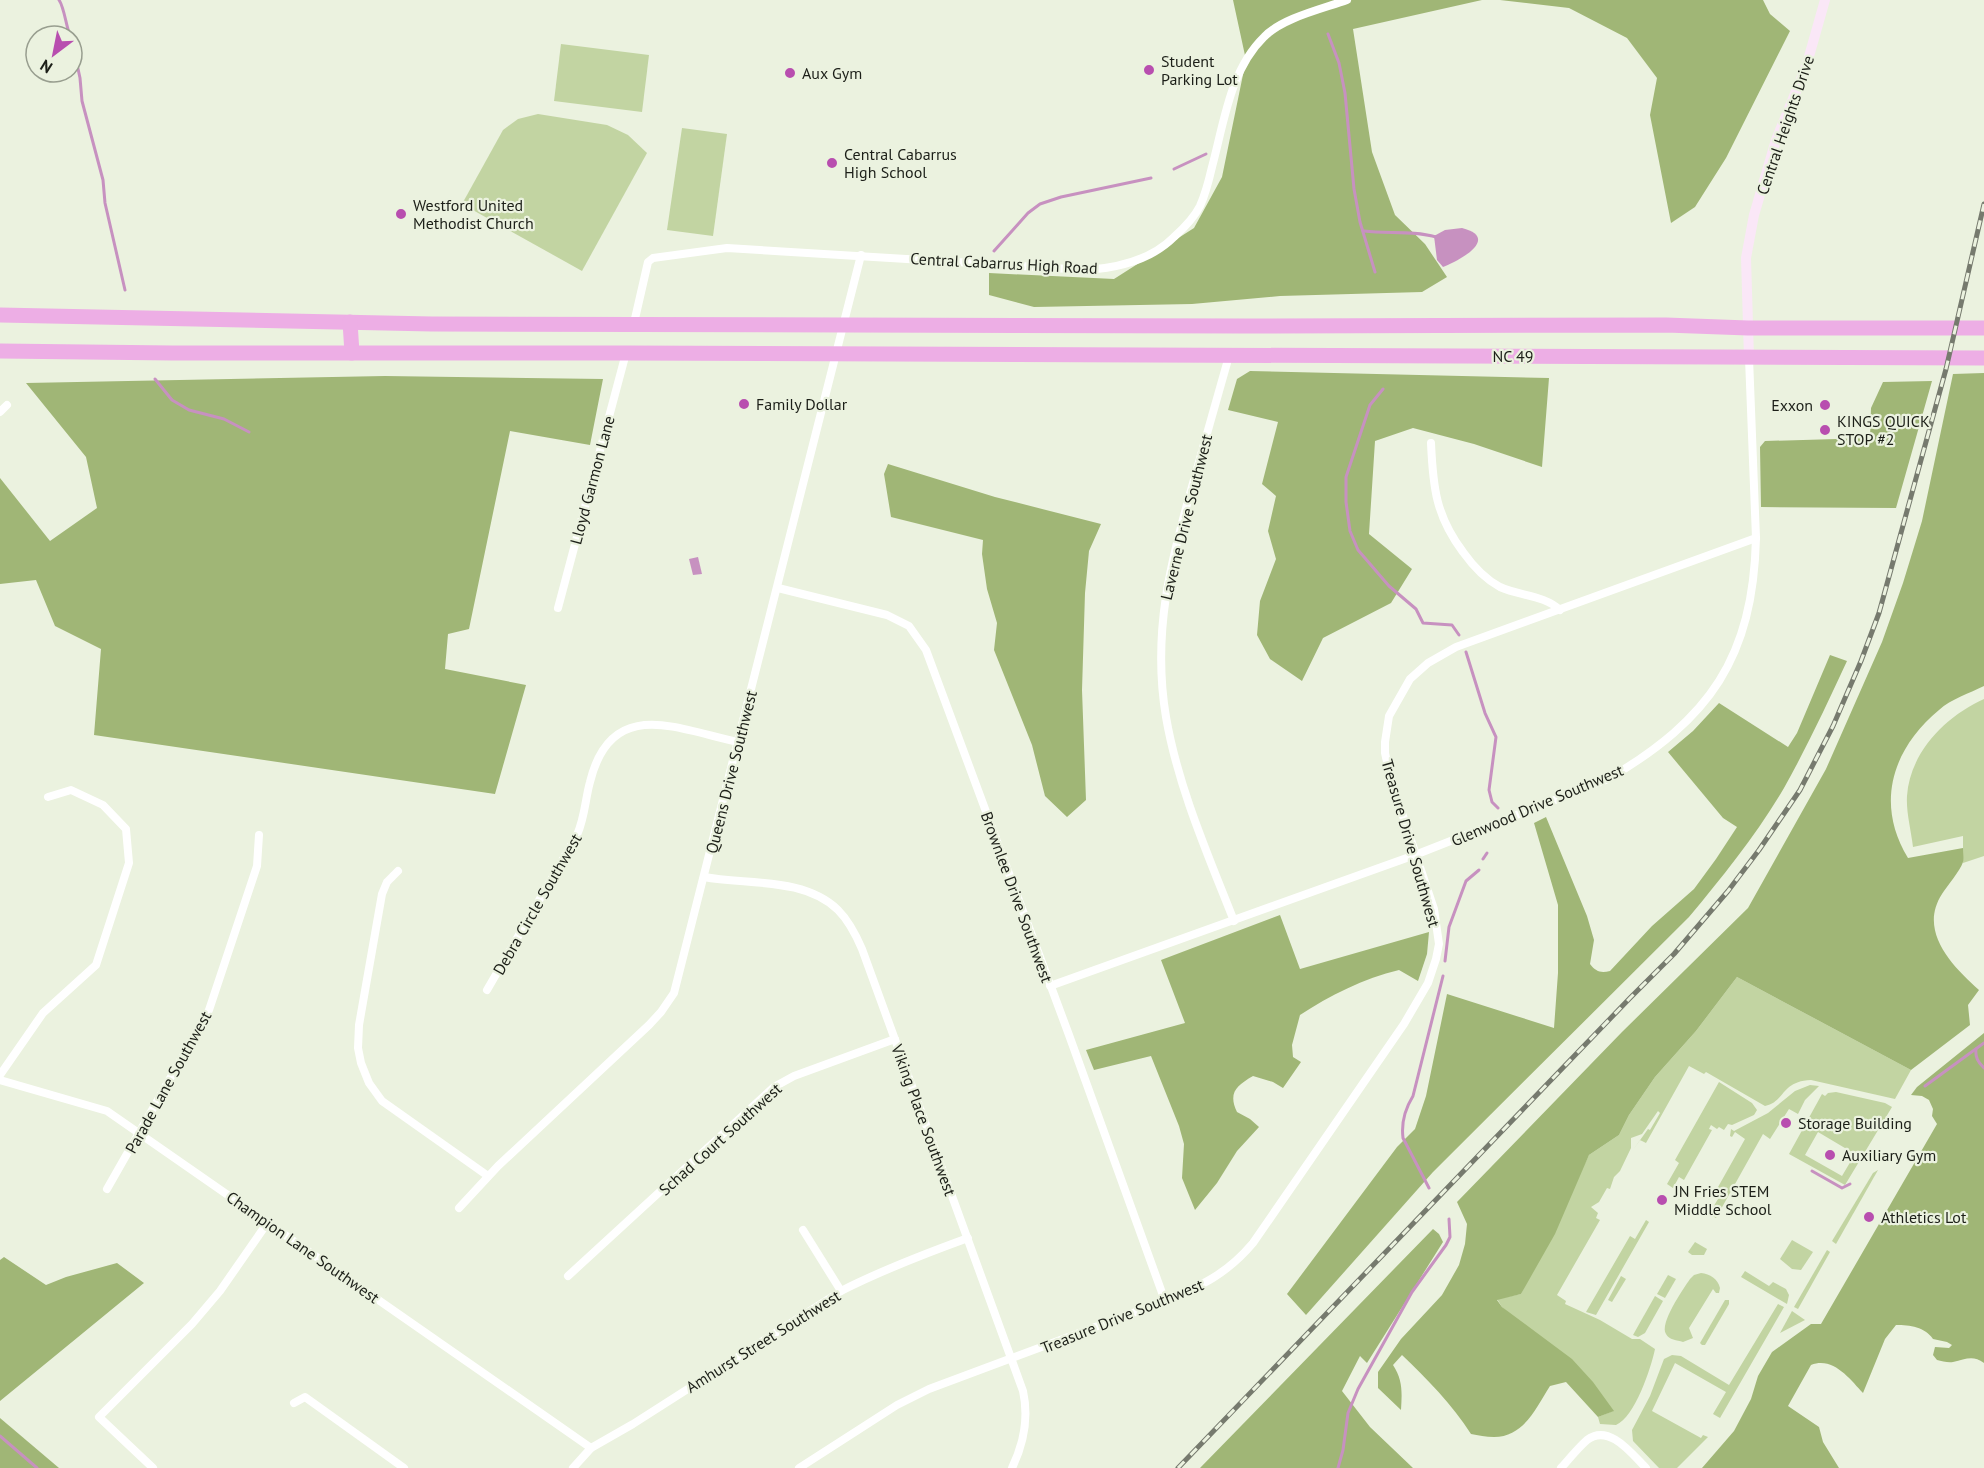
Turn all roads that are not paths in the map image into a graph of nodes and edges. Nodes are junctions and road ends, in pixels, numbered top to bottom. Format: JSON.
{"nodes":[{"id":1,"x":1347,"y":0,"type":"edge"},
{"id":2,"x":1825,"y":0,"type":"edge"},
{"id":3,"x":861,"y":255,"type":"junction"},
{"id":4,"x":0,"y":315,"type":"edge"},
{"id":5,"x":350,"y":322,"type":"junction"},
{"id":6,"x":634,"y":323,"type":"junction"},
{"id":7,"x":843,"y":325,"type":"junction"},
{"id":8,"x":1748,"y":328,"type":"junction"},
{"id":9,"x":1984,"y":328,"type":"edge"},
{"id":10,"x":0,"y":351,"type":"edge"},
{"id":11,"x":352,"y":353,"type":"junction"},
{"id":12,"x":626,"y":353,"type":"junction"},
{"id":13,"x":837,"y":354,"type":"junction"},
{"id":14,"x":1229,"y":356,"type":"junction"},
{"id":15,"x":1749,"y":358,"type":"junction"},
{"id":16,"x":1984,"y":358,"type":"edge"},
{"id":17,"x":8,"y":405,"type":"dead end"},
{"id":18,"x":0,"y":412,"type":"edge"},
{"id":19,"x":1431,"y":443,"type":"dead end"},
{"id":20,"x":1756,"y":538,"type":"junction"},
{"id":21,"x":778,"y":588,"type":"junction"},
{"id":22,"x":558,"y":608,"type":"dead end"},
{"id":23,"x":1560,"y":610,"type":"junction"},
{"id":24,"x":738,"y":742,"type":"junction"},
{"id":25,"x":48,"y":797,"type":"dead end"},
{"id":26,"x":259,"y":835,"type":"dead end"},
{"id":27,"x":1415,"y":855,"type":"junction"},
{"id":28,"x":398,"y":871,"type":"dead end"},
{"id":29,"x":704,"y":877,"type":"junction"},
{"id":30,"x":1234,"y":921,"type":"junction"},
{"id":31,"x":1050,"y":986,"type":"junction"},
{"id":32,"x":487,"y":990,"type":"dead end"},
{"id":33,"x":895,"y":1039,"type":"junction"},
{"id":34,"x":0,"y":1075,"type":"edge"},
{"id":35,"x":0,"y":1080,"type":"edge"},
{"id":36,"x":140,"y":1134,"type":"junction"},
{"id":37,"x":488,"y":1176,"type":"junction"},
{"id":38,"x":107,"y":1189,"type":"dead end"},
{"id":39,"x":459,"y":1208,"type":"dead end"},
{"id":40,"x":268,"y":1222,"type":"junction"},
{"id":41,"x":803,"y":1230,"type":"dead end"},
{"id":42,"x":968,"y":1238,"type":"junction"},
{"id":43,"x":568,"y":1276,"type":"dead end"},
{"id":44,"x":841,"y":1292,"type":"junction"},
{"id":45,"x":1165,"y":1301,"type":"junction"},
{"id":46,"x":1012,"y":1358,"type":"junction"},
{"id":47,"x":294,"y":1403,"type":"dead end"},
{"id":48,"x":591,"y":1448,"type":"junction"},
{"id":49,"x":153,"y":1468,"type":"edge"},
{"id":50,"x":404,"y":1468,"type":"edge"},
{"id":51,"x":573,"y":1468,"type":"edge"},
{"id":52,"x":799,"y":1468,"type":"edge"},
{"id":53,"x":1012,"y":1468,"type":"edge"},
{"id":54,"x":1561,"y":1468,"type":"edge"},
{"id":55,"x":1646,"y":1468,"type":"edge"}],
"edges":[{"from":1,"to":3,"type":"street","name":"Central Cabarrus High Road"},
{"from":2,"to":8,"type":"street","name":"Central Heights Drive"},
{"from":3,"to":6,"type":"street","name":"Central Cabarrus High Road"},
{"from":3,"to":7,"type":"street","name":"Queens Drive Southwest"},
{"from":4,"to":5,"type":"highway","number":"NC 49"},
{"from":5,"to":6,"type":"highway","number":"NC 49"},
{"from":5,"to":11,"type":"highway"},
{"from":6,"to":7,"type":"highway","number":"NC 49"},
{"from":7,"to":8,"type":"highway","number":"NC 49"},
{"from":7,"to":13,"type":"street","name":"Queens Drive Southwest"},
{"from":8,"to":9,"type":"highway","number":"NC 49"},
{"from":8,"to":15,"type":"street","name":"Central Heights Drive"},
{"from":10,"to":11,"type":"highway","number":"NC 49"},
{"from":11,"to":12,"type":"highway","number":"NC 49"},
{"from":12,"to":13,"type":"highway","number":"NC 49"},
{"from":12,"to":22,"type":"street","name":"Lloyd Garmon Lane"},
{"from":13,"to":14,"type":"highway","name":"NC 49","number":"NC 49"},
{"from":13,"to":21,"type":"street","name":"Queens Drive Southwest"},
{"from":14,"to":15,"type":"highway","name":"NC 49","number":"NC 49"},
{"from":14,"to":30,"type":"street","name":"Laverne Drive Southwest"},
{"from":15,"to":16,"type":"highway","name":"NC 49","number":"NC 49"},
{"from":15,"to":20,"type":"street","name":"Glenwood Drive Southwest"},
{"from":17,"to":18,"type":"street"},
{"from":19,"to":23,"type":"street"},
{"from":20,"to":23,"type":"street","name":"Treasure Drive Southwest"},
{"from":20,"to":27,"type":"street","name":"Glenwood Drive Southwest"},
{"from":21,"to":24,"type":"street","name":"Queens Drive Southwest"},
{"from":21,"to":31,"type":"street","name":"Brownlee Drive Southwest"},
{"from":23,"to":27,"type":"street","name":"Treasure Drive Southwest"},
{"from":24,"to":29,"type":"street","name":"Queens Drive Southwest"},
{"from":24,"to":32,"type":"street","name":"Debra Circle Southwest"},
{"from":25,"to":34,"type":"street"},
{"from":26,"to":36,"type":"street","name":"Parade Lane Southwest"},
{"from":27,"to":30,"type":"street","name":"Glenwood Drive Southwest"},
{"from":27,"to":45,"type":"street","name":"Treasure Drive Southwest"},
{"from":28,"to":37,"type":"street"},
{"from":29,"to":33,"type":"street","name":"Viking Place Southwest"},
{"from":29,"to":37,"type":"street","name":"Queens Drive Southwest"},
{"from":30,"to":31,"type":"street","name":"Glenwood Drive Southwest"},
{"from":31,"to":45,"type":"street","name":"Brownlee Drive Southwest"},
{"from":33,"to":42,"type":"street","name":"Viking Place Southwest"},
{"from":33,"to":43,"type":"street","name":"Schad Court Southwest"},
{"from":35,"to":36,"type":"street","name":"Champion Lane Southwest"},
{"from":36,"to":38,"type":"street","name":"Parade Lane Southwest"},
{"from":36,"to":40,"type":"street","name":"Champion Lane Southwest"},
{"from":37,"to":39,"type":"street","name":"Queens Drive Southwest"},
{"from":40,"to":48,"type":"street","name":"Champion Lane Southwest"},
{"from":40,"to":49,"type":"street"},
{"from":41,"to":44,"type":"street"},
{"from":42,"to":44,"type":"street","name":"Amhurst Street Southwest"},
{"from":42,"to":46,"type":"street","name":"Viking Place Southwest"},
{"from":44,"to":48,"type":"street","name":"Amhurst Street Southwest"},
{"from":45,"to":46,"type":"street","name":"Treasure Drive Southwest"},
{"from":46,"to":52,"type":"street","name":"Treasure Drive Southwest"},
{"from":46,"to":53,"type":"street","name":"Viking Place Southwest"},
{"from":47,"to":50,"type":"street"},
{"from":48,"to":51,"type":"street","name":"Amhurst Street Southwest"},
{"from":54,"to":55,"type":"street"}]}
